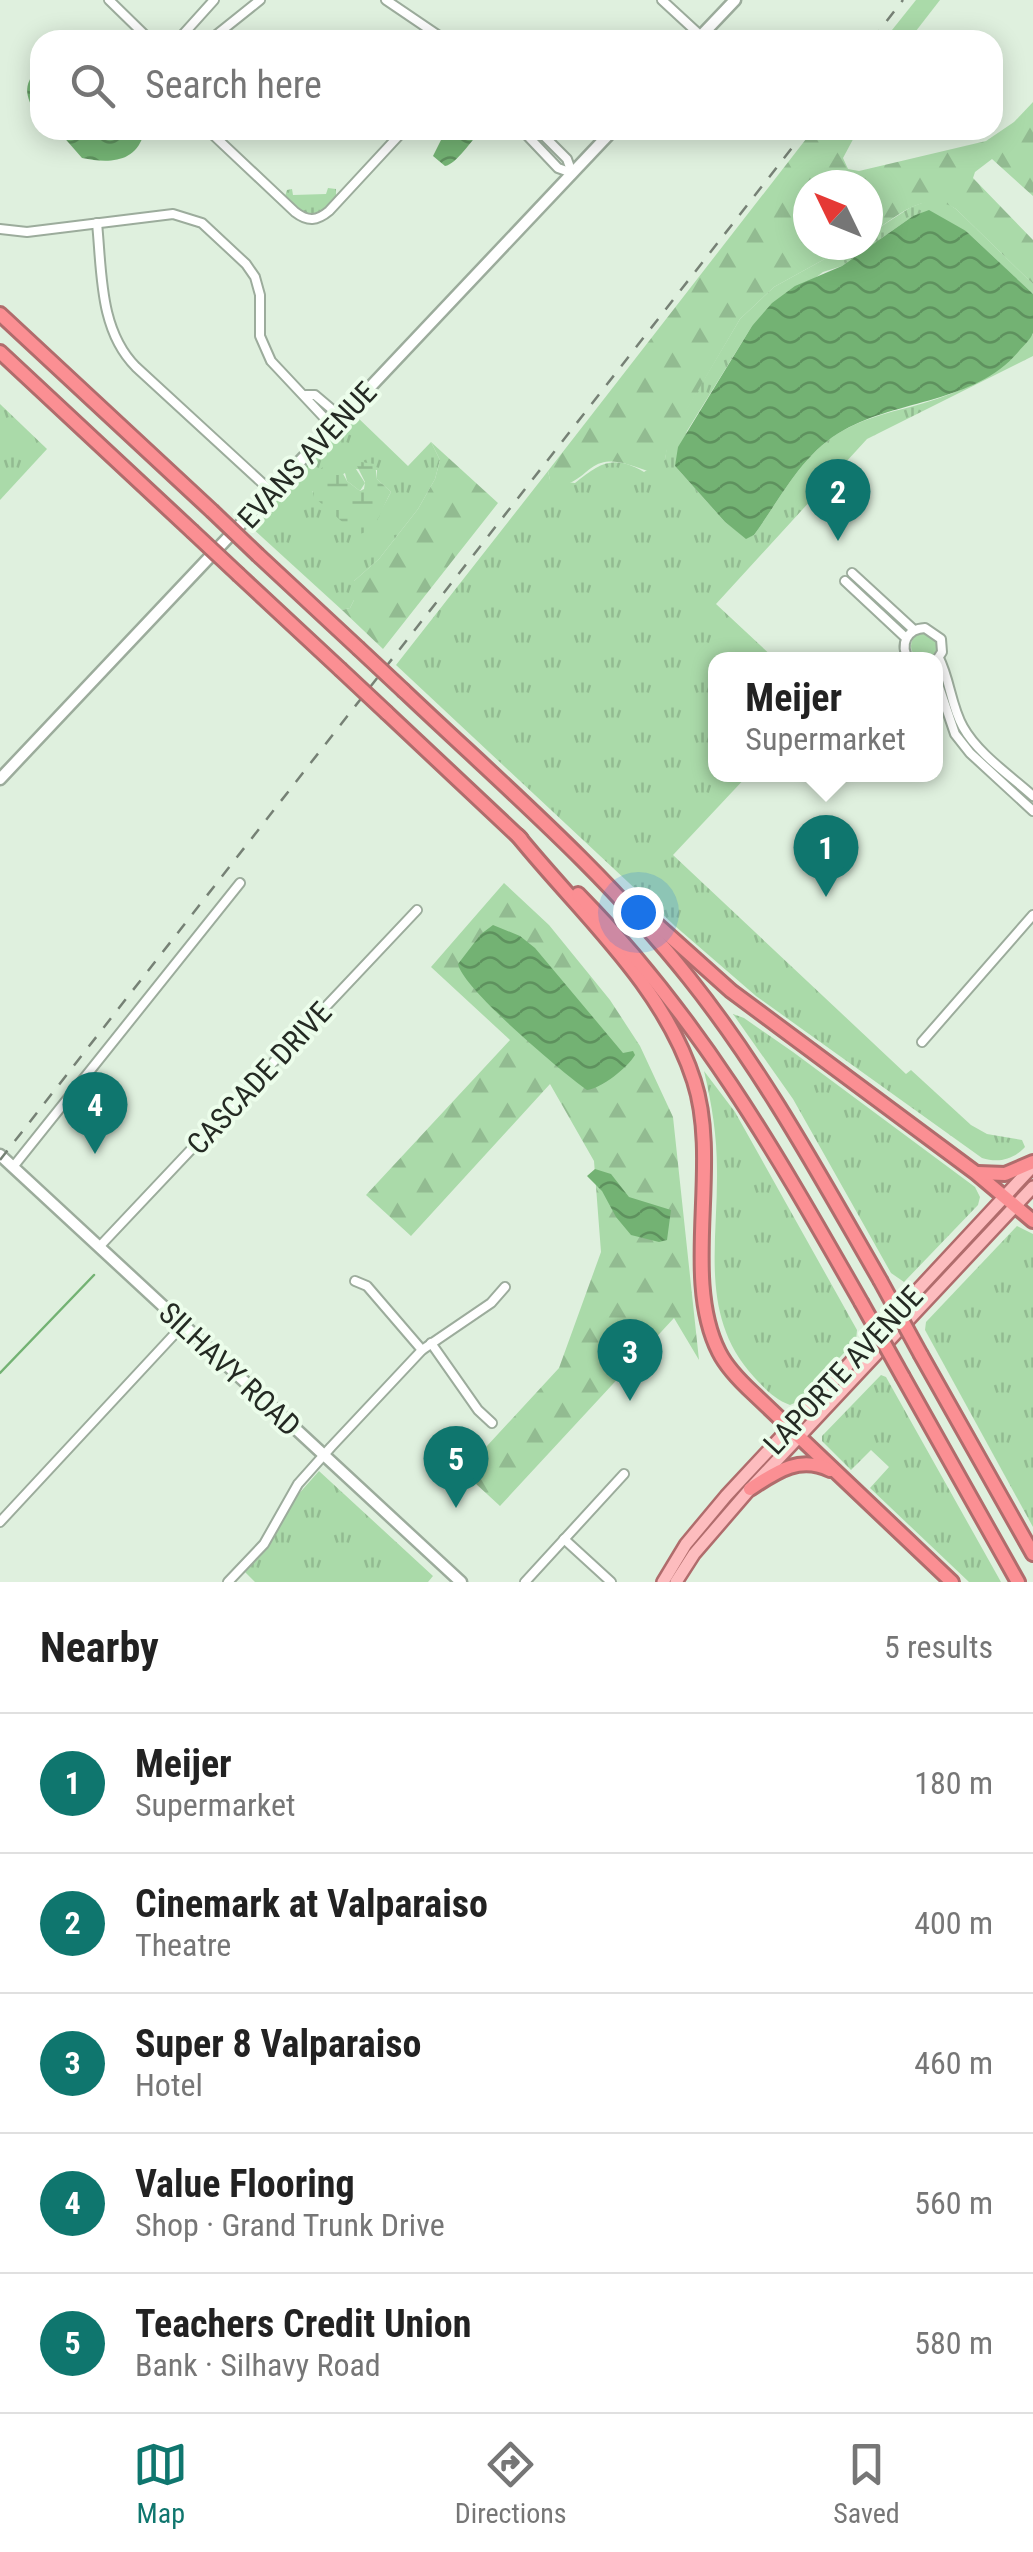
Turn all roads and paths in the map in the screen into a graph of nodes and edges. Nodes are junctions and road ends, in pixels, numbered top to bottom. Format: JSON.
{"nodes":[{"id":1,"x":109,"y":0,"type":"edge"},
{"id":2,"x":214,"y":0,"type":"edge"},
{"id":3,"x":260,"y":0,"type":"edge"},
{"id":4,"x":386,"y":0,"type":"edge"},
{"id":5,"x":662,"y":0,"type":"edge"},
{"id":6,"x":735,"y":0,"type":"edge"},
{"id":7,"x":140,"y":30,"type":"edge"},
{"id":8,"x":187,"y":30,"type":"edge"},
{"id":9,"x":222,"y":30,"type":"edge"},
{"id":10,"x":430,"y":30,"type":"edge"},
{"id":11,"x":691,"y":30,"type":"edge"},
{"id":12,"x":707,"y":30,"type":"edge"},
{"id":13,"x":219,"y":140,"type":"edge"},
{"id":14,"x":395,"y":140,"type":"edge"},
{"id":15,"x":531,"y":140,"type":"edge"},
{"id":16,"x":548,"y":140,"type":"edge"},
{"id":17,"x":603,"y":140,"type":"edge"},
{"id":18,"x":572,"y":173,"type":"junction"},
{"id":19,"x":96,"y":224,"type":"junction"},
{"id":20,"x":0,"y":229,"type":"edge"},
{"id":21,"x":0,"y":314,"type":"edge"},
{"id":22,"x":0,"y":352,"type":"edge"},
{"id":23,"x":336,"y":422,"type":"junction"},
{"id":24,"x":272,"y":492,"type":"junction"},
{"id":25,"x":852,"y":572,"type":"dead end"},
{"id":26,"x":844,"y":581,"type":"dead end"},
{"id":27,"x":914,"y":630,"type":"junction"},
{"id":28,"x":906,"y":638,"type":"junction"},
{"id":29,"x":906,"y":652,"type":"edge"},
{"id":30,"x":940,"y":652,"type":"edge"},
{"id":31,"x":943,"y":671,"type":"edge"},
{"id":32,"x":943,"y":699,"type":"edge"},
{"id":33,"x":0,"y":779,"type":"edge"},
{"id":34,"x":1033,"y":796,"type":"edge"},
{"id":35,"x":1033,"y":811,"type":"edge"},
{"id":36,"x":518,"y":836,"type":"junction"},
{"id":37,"x":607,"y":883,"type":"junction"},
{"id":38,"x":240,"y":884,"type":"dead end"},
{"id":39,"x":417,"y":910,"type":"dead end"},
{"id":40,"x":1033,"y":915,"type":"edge"},
{"id":41,"x":922,"y":1042,"type":"dead end"},
{"id":42,"x":0,"y":1154,"type":"edge"},
{"id":43,"x":1033,"y":1164,"type":"edge"},
{"id":44,"x":14,"y":1167,"type":"junction"},
{"id":45,"x":976,"y":1173,"type":"junction"},
{"id":46,"x":1033,"y":1187,"type":"edge"},
{"id":47,"x":1010,"y":1201,"type":"junction"},
{"id":48,"x":1033,"y":1221,"type":"edge"},
{"id":49,"x":100,"y":1246,"type":"junction"},
{"id":50,"x":355,"y":1281,"type":"dead end"},
{"id":51,"x":505,"y":1287,"type":"dead end"},
{"id":52,"x":183,"y":1325,"type":"junction"},
{"id":53,"x":431,"y":1343,"type":"junction"},
{"id":54,"x":422,"y":1350,"type":"junction"},
{"id":55,"x":492,"y":1423,"type":"dead end"},
{"id":56,"x":794,"y":1432,"type":"junction"},
{"id":57,"x":323,"y":1456,"type":"junction"},
{"id":58,"x":624,"y":1474,"type":"dead end"},
{"id":59,"x":839,"y":1475,"type":"junction"},
{"id":60,"x":750,"y":1489,"type":"junction"},
{"id":61,"x":0,"y":1522,"type":"edge"},
{"id":62,"x":564,"y":1539,"type":"junction"},
{"id":63,"x":1033,"y":1554,"type":"edge"},
{"id":64,"x":228,"y":1582,"type":"edge"},
{"id":65,"x":461,"y":1582,"type":"edge"},
{"id":66,"x":524,"y":1582,"type":"edge"},
{"id":67,"x":610,"y":1582,"type":"edge"},
{"id":68,"x":664,"y":1582,"type":"edge"},
{"id":69,"x":676,"y":1582,"type":"edge"},
{"id":70,"x":952,"y":1582,"type":"edge"},
{"id":71,"x":1018,"y":1582,"type":"edge"}],
"edges":[{"from":1,"to":7,"type":"street"},
{"from":2,"to":8,"type":"street"},
{"from":3,"to":9,"type":"street"},
{"from":4,"to":10,"type":"street"},
{"from":5,"to":11,"type":"street"},
{"from":6,"to":12,"type":"street"},
{"from":13,"to":14,"type":"street"},
{"from":15,"to":18,"type":"street"},
{"from":16,"to":18,"type":"street"},
{"from":17,"to":18,"type":"street","name":"EVANS AVENUE"},
{"from":18,"to":23,"type":"street","name":"EVANS AVENUE"},
{"from":19,"to":20,"type":"street"},
{"from":19,"to":23,"type":"street"},
{"from":19,"to":24,"type":"street"},
{"from":21,"to":37,"type":"highway","bridge":true},
{"from":22,"to":36,"type":"highway","bridge":true},
{"from":23,"to":24,"type":"street","name":"EVANS AVENUE"},
{"from":24,"to":33,"type":"street","name":"EVANS AVENUE"},
{"from":25,"to":27,"type":"street"},
{"from":26,"to":28,"type":"street"},
{"from":27,"to":28,"type":"street"},
{"from":27,"to":30,"type":"street"},
{"from":28,"to":29,"type":"street"},
{"from":31,"to":34,"type":"street"},
{"from":32,"to":35,"type":"street"},
{"from":36,"to":56,"type":"highway"},
{"from":36,"to":71,"type":"highway","bridge":true},
{"from":37,"to":45,"type":"highway"},
{"from":37,"to":63,"type":"highway","bridge":true},
{"from":38,"to":44,"type":"street"},
{"from":39,"to":49,"type":"street","name":"CASCADE DRIVE"},
{"from":40,"to":41,"type":"street"},
{"from":42,"to":44,"type":"street","name":"SILHAVY ROAD"},
{"from":43,"to":45,"type":"highway"},
{"from":43,"to":47,"type":"main road","name":"LAPORTE AVENUE"},
{"from":44,"to":49,"type":"street","name":"SILHAVY ROAD"},
{"from":45,"to":47,"type":"highway"},
{"from":46,"to":47,"type":"main road","name":"LAPORTE AVENUE"},
{"from":47,"to":48,"type":"highway"},
{"from":47,"to":56,"type":"main road","name":"LAPORTE AVENUE"},
{"from":49,"to":52,"type":"street","name":"SILHAVY ROAD"},
{"from":50,"to":54,"type":"street"},
{"from":51,"to":53,"type":"street"},
{"from":52,"to":57,"type":"street","name":"SILHAVY ROAD"},
{"from":52,"to":61,"type":"street"},
{"from":53,"to":54,"type":"street"},
{"from":53,"to":55,"type":"street"},
{"from":54,"to":57,"type":"street"},
{"from":56,"to":59,"type":"highway"},
{"from":56,"to":60,"type":"main road","name":"LAPORTE AVENUE"},
{"from":56,"to":68,"type":"main road","name":"LAPORTE AVENUE"},
{"from":57,"to":64,"type":"street"},
{"from":57,"to":65,"type":"street","name":"SILHAVY ROAD"},
{"from":58,"to":62,"type":"street"},
{"from":59,"to":60,"type":"highway"},
{"from":59,"to":70,"type":"highway"},
{"from":60,"to":69,"type":"main road","name":"LAPORTE AVENUE"},
{"from":62,"to":66,"type":"street"},
{"from":62,"to":67,"type":"street"}]}
